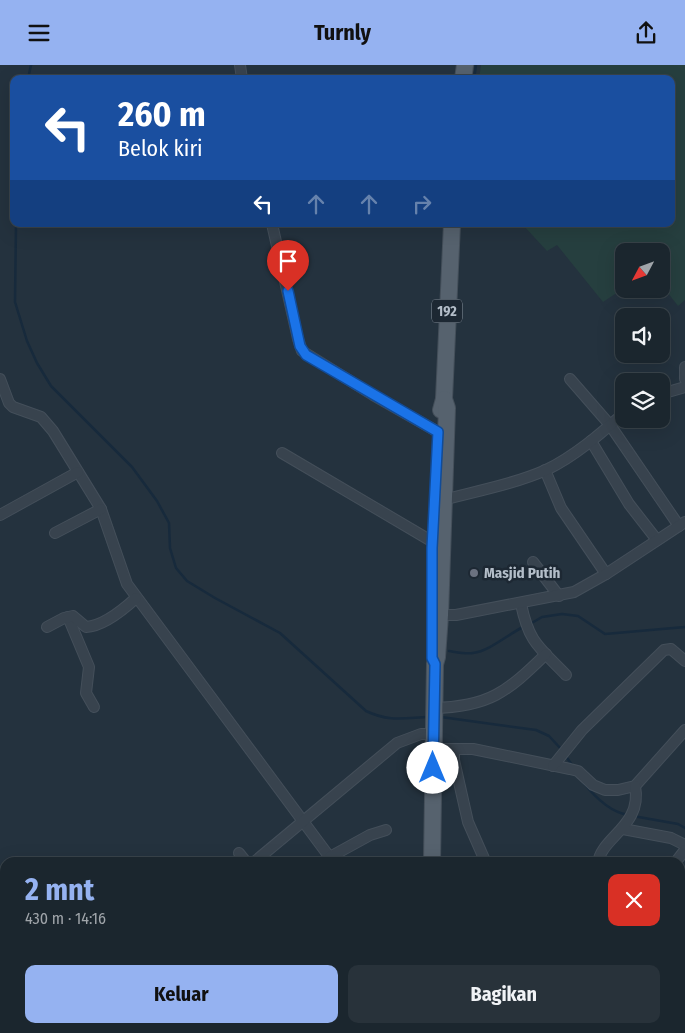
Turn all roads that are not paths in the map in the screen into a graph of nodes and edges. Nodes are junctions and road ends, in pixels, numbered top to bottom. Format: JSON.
{"nodes":[{"id":1,"x":273,"y":227,"type":"edge"},
{"id":2,"x":452,"y":227,"type":"edge"},
{"id":3,"x":685,"y":367,"type":"edge"},
{"id":4,"x":0,"y":379,"type":"edge"},
{"id":5,"x":570,"y":379,"type":"dead end"},
{"id":6,"x":685,"y":379,"type":"edge"},
{"id":7,"x":685,"y":387,"type":"edge"},
{"id":8,"x":670,"y":391,"type":"edge"},
{"id":9,"x":444,"y":399,"type":"junction"},
{"id":10,"x":615,"y":421,"type":"edge"},
{"id":11,"x":610,"y":425,"type":"junction"},
{"id":12,"x":438,"y":432,"type":"junction"},
{"id":13,"x":591,"y":441,"type":"junction"},
{"id":14,"x":282,"y":453,"type":"dead end"},
{"id":15,"x":545,"y":470,"type":"junction"},
{"id":16,"x":78,"y":472,"type":"junction"},
{"id":17,"x":443,"y":500,"type":"junction"},
{"id":18,"x":101,"y":509,"type":"junction"},
{"id":19,"x":0,"y":515,"type":"edge"},
{"id":20,"x":682,"y":524,"type":"edge"},
{"id":21,"x":55,"y":533,"type":"dead end"},
{"id":22,"x":657,"y":541,"type":"junction"},
{"id":23,"x":433,"y":542,"type":"junction"},
{"id":24,"x":533,"y":562,"type":"dead end"},
{"id":25,"x":606,"y":574,"type":"junction"},
{"id":26,"x":559,"y":596,"type":"junction"},
{"id":27,"x":136,"y":598,"type":"junction"},
{"id":28,"x":521,"y":603,"type":"junction"},
{"id":29,"x":447,"y":615,"type":"junction"},
{"id":30,"x":68,"y":617,"type":"junction"},
{"id":31,"x":47,"y":627,"type":"dead end"},
{"id":32,"x":546,"y":653,"type":"junction"},
{"id":33,"x":685,"y":661,"type":"edge"},
{"id":34,"x":435,"y":664,"type":"junction"},
{"id":35,"x":566,"y":675,"type":"dead end"},
{"id":36,"x":94,"y":707,"type":"dead end"},
{"id":37,"x":685,"y":730,"type":"edge"},
{"id":38,"x":442,"y":739,"type":"junction"},
{"id":39,"x":553,"y":765,"type":"junction"},
{"id":40,"x":634,"y":786,"type":"junction"},
{"id":41,"x":304,"y":820,"type":"junction"},
{"id":42,"x":623,"y":829,"type":"junction"},
{"id":43,"x":386,"y":830,"type":"dead end"},
{"id":44,"x":685,"y":845,"type":"edge"},
{"id":45,"x":239,"y":853,"type":"dead end"},
{"id":46,"x":242,"y":857,"type":"edge"},
{"id":47,"x":260,"y":857,"type":"edge"},
{"id":48,"x":330,"y":857,"type":"edge"},
{"id":49,"x":337,"y":857,"type":"edge"},
{"id":50,"x":432,"y":857,"type":"edge"},
{"id":51,"x":483,"y":857,"type":"edge"},
{"id":52,"x":600,"y":857,"type":"edge"}],
"edges":[{"from":1,"to":12,"type":"street"},
{"from":2,"to":9,"type":"main road","number":"192"},
{"from":3,"to":6,"type":"street"},
{"from":4,"to":16,"type":"street"},
{"from":5,"to":11,"type":"street"},
{"from":7,"to":8,"type":"street"},
{"from":9,"to":12,"type":"main road","number":"192"},
{"from":9,"to":17,"type":"main road","number":"192"},
{"from":10,"to":11,"type":"street"},
{"from":11,"to":13,"type":"street"},
{"from":11,"to":20,"type":"street"},
{"from":12,"to":23,"type":"main road","number":"192"},
{"from":13,"to":15,"type":"street"},
{"from":13,"to":22,"type":"street"},
{"from":14,"to":23,"type":"street"},
{"from":15,"to":17,"type":"street"},
{"from":15,"to":25,"type":"street"},
{"from":16,"to":18,"type":"street"},
{"from":16,"to":19,"type":"street"},
{"from":17,"to":29,"type":"main road","number":"192"},
{"from":18,"to":21,"type":"street"},
{"from":18,"to":27,"type":"street"},
{"from":20,"to":22,"type":"street"},
{"from":22,"to":25,"type":"street"},
{"from":23,"to":34,"type":"main road","number":"192"},
{"from":24,"to":26,"type":"street"},
{"from":25,"to":26,"type":"street"},
{"from":26,"to":28,"type":"street"},
{"from":27,"to":30,"type":"street"},
{"from":27,"to":41,"type":"street"},
{"from":28,"to":29,"type":"street"},
{"from":28,"to":32,"type":"street"},
{"from":29,"to":34,"type":"main road","number":"192"},
{"from":30,"to":31,"type":"street"},
{"from":30,"to":36,"type":"street"},
{"from":32,"to":35,"type":"street"},
{"from":32,"to":38,"type":"street"},
{"from":33,"to":39,"type":"street"},
{"from":34,"to":38,"type":"main road","number":"192"},
{"from":37,"to":40,"type":"street"},
{"from":38,"to":39,"type":"street"},
{"from":38,"to":41,"type":"street"},
{"from":38,"to":50,"type":"main road","number":"192"},
{"from":38,"to":51,"type":"street"},
{"from":39,"to":40,"type":"street"},
{"from":40,"to":42,"type":"street"},
{"from":41,"to":47,"type":"street"},
{"from":41,"to":48,"type":"street"},
{"from":42,"to":44,"type":"street"},
{"from":42,"to":52,"type":"street"},
{"from":43,"to":49,"type":"street"},
{"from":45,"to":46,"type":"street"}]}
